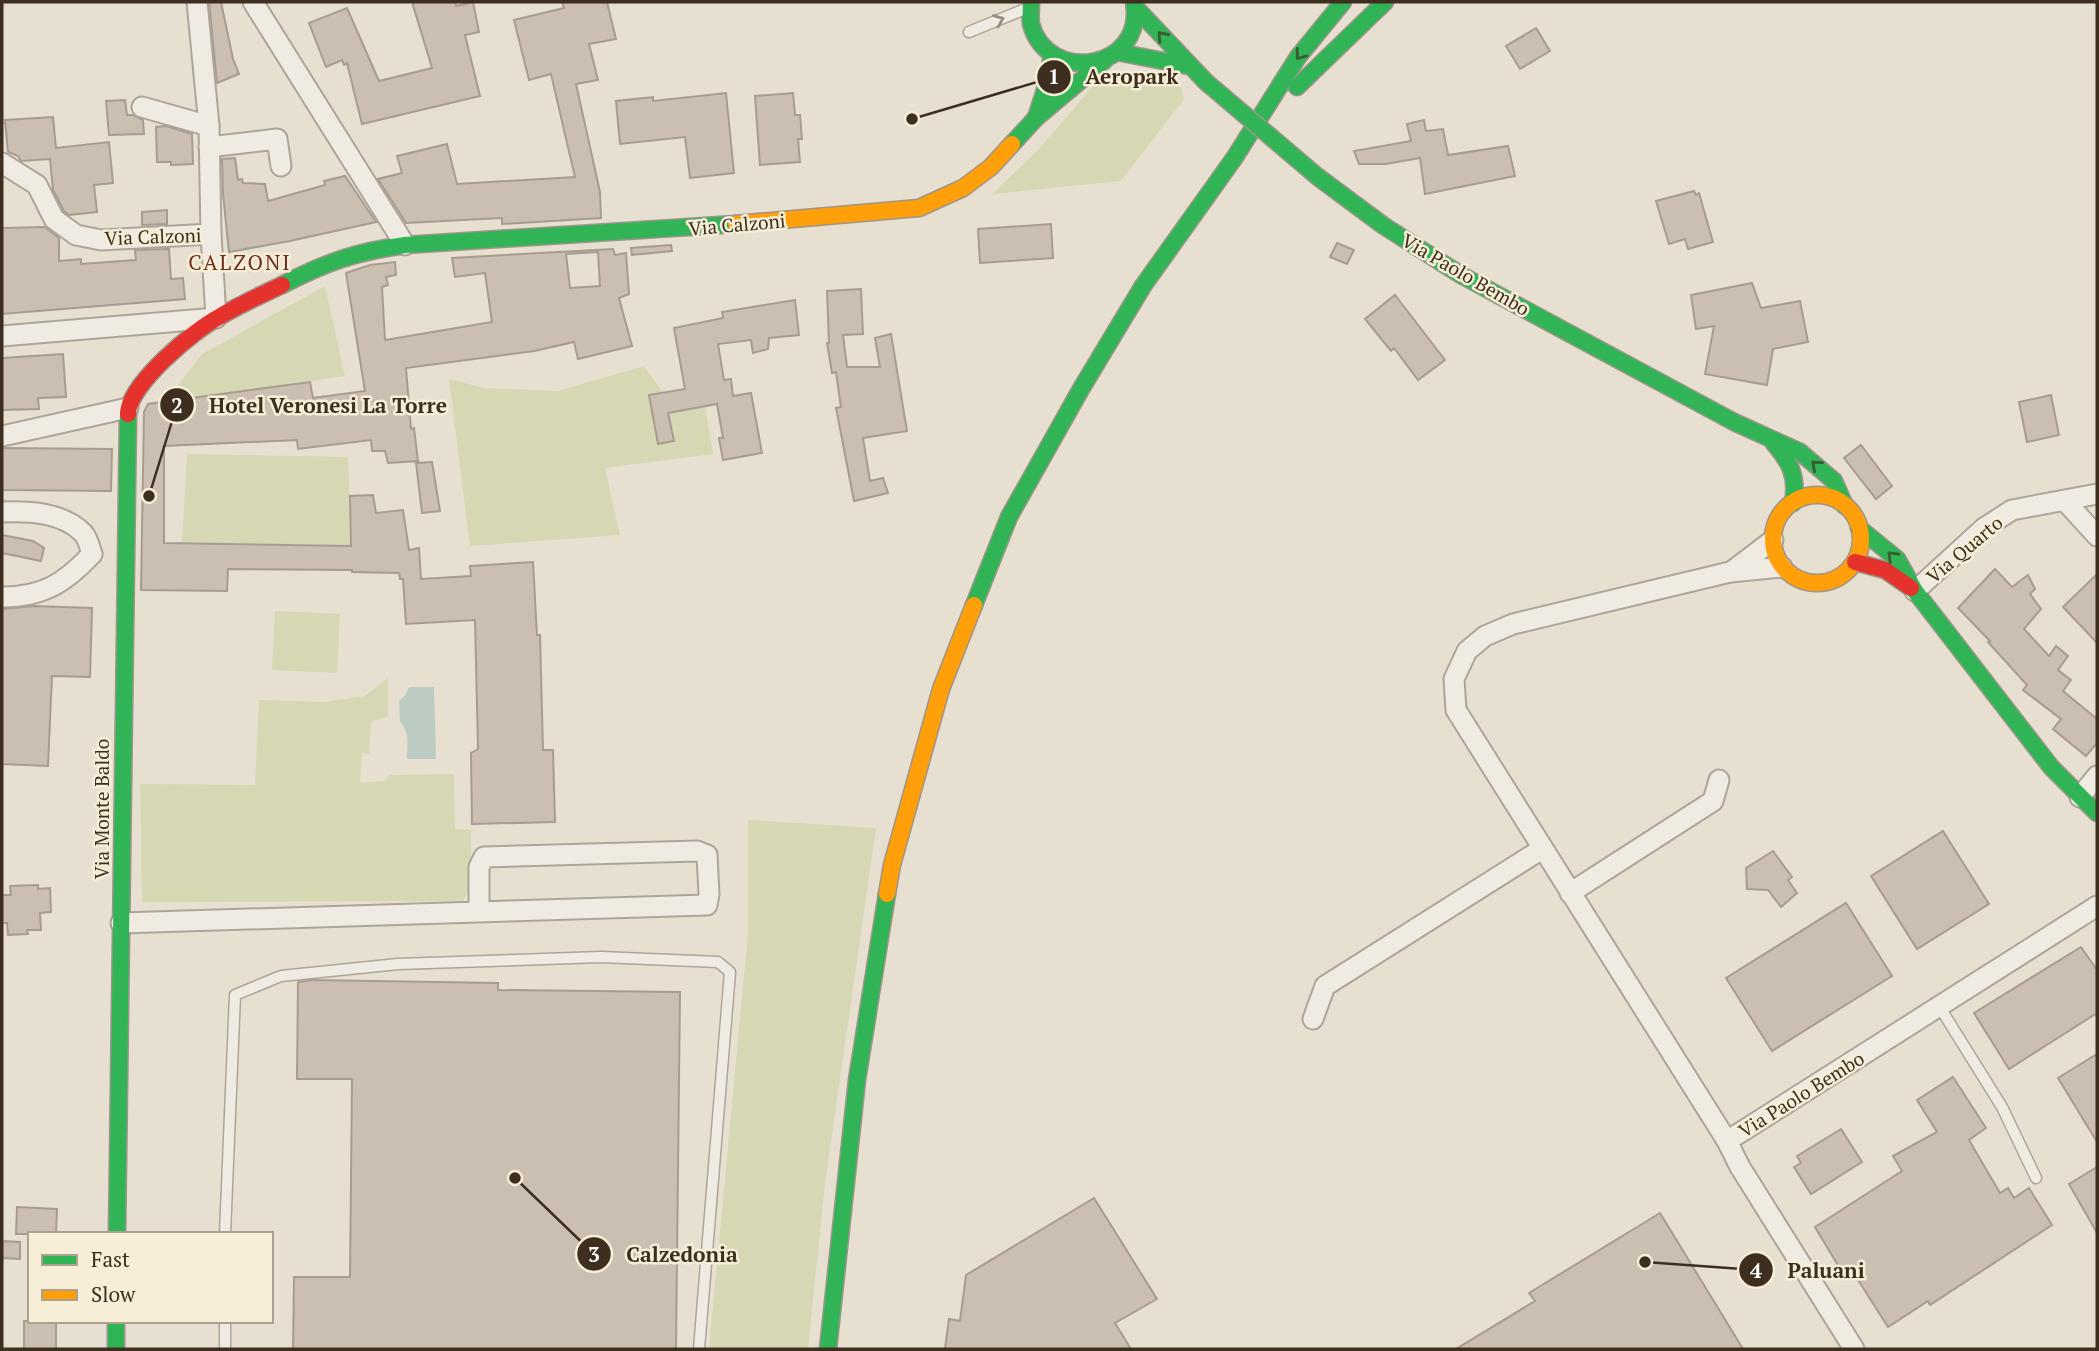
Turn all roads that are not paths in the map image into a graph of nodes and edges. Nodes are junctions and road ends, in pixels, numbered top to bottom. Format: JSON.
{"nodes":[{"id":1,"x":197,"y":2,"type":"edge"},
{"id":2,"x":253,"y":2,"type":"edge"},
{"id":3,"x":1343,"y":2,"type":"edge"},
{"id":4,"x":1385,"y":2,"type":"edge"},
{"id":5,"x":1030,"y":4,"type":"edge"},
{"id":6,"x":1135,"y":4,"type":"edge"},
{"id":7,"x":969,"y":32,"type":"dead end"},
{"id":8,"x":1052,"y":55,"type":"junction"},
{"id":9,"x":1111,"y":56,"type":"junction"},
{"id":10,"x":1189,"y":66,"type":"junction"},
{"id":11,"x":142,"y":107,"type":"dead end"},
{"id":12,"x":1036,"y":117,"type":"junction"},
{"id":13,"x":209,"y":126,"type":"junction"},
{"id":14,"x":209,"y":147,"type":"junction"},
{"id":15,"x":1235,"y":157,"type":"junction"},
{"id":16,"x":2,"y":163,"type":"edge"},
{"id":17,"x":281,"y":166,"type":"dead end"},
{"id":18,"x":211,"y":234,"type":"junction"},
{"id":19,"x":405,"y":245,"type":"junction"},
{"id":20,"x":216,"y":318,"type":"junction"},
{"id":21,"x":2,"y":336,"type":"edge"},
{"id":22,"x":139,"y":386,"type":"joint"},
{"id":23,"x":128,"y":408,"type":"junction"},
{"id":24,"x":2,"y":436,"type":"edge"},
{"id":25,"x":1772,"y":440,"type":"junction"},
{"id":26,"x":2097,"y":494,"type":"edge"},
{"id":27,"x":2064,"y":501,"type":"junction"},
{"id":28,"x":1793,"y":503,"type":"junction"},
{"id":29,"x":1845,"y":506,"type":"junction"},
{"id":30,"x":2,"y":512,"type":"edge"},
{"id":31,"x":1860,"y":528,"type":"junction"},
{"id":32,"x":2097,"y":536,"type":"edge"},
{"id":33,"x":1773,"y":540,"type":"junction"},
{"id":34,"x":92,"y":554,"type":"junction"},
{"id":35,"x":125,"y":560,"type":"junction"},
{"id":36,"x":1855,"y":562,"type":"junction"},
{"id":37,"x":1782,"y":567,"type":"junction"},
{"id":38,"x":1730,"y":572,"type":"junction"},
{"id":39,"x":1915,"y":591,"type":"junction"},
{"id":40,"x":2,"y":597,"type":"edge"},
{"id":41,"x":2097,"y":776,"type":"edge"},
{"id":42,"x":1719,"y":780,"type":"dead end"},
{"id":43,"x":2080,"y":797,"type":"junction"},
{"id":44,"x":2097,"y":813,"type":"edge"},
{"id":45,"x":1542,"y":849,"type":"junction"},
{"id":46,"x":1570,"y":893,"type":"junction"},
{"id":47,"x":2097,"y":906,"type":"edge"},
{"id":48,"x":479,"y":912,"type":"junction"},
{"id":49,"x":121,"y":923,"type":"junction"},
{"id":50,"x":1939,"y":1006,"type":"junction"},
{"id":51,"x":1313,"y":1018,"type":"dead end"},
{"id":52,"x":1727,"y":1141,"type":"junction"},
{"id":53,"x":2036,"y":1178,"type":"dead end"},
{"id":54,"x":117,"y":1232,"type":"edge"},
{"id":55,"x":225,"y":1232,"type":"edge"},
{"id":56,"x":116,"y":1323,"type":"edge"},
{"id":57,"x":225,"y":1323,"type":"edge"},
{"id":58,"x":116,"y":1349,"type":"edge"},
{"id":59,"x":225,"y":1349,"type":"edge"},
{"id":60,"x":699,"y":1349,"type":"edge"},
{"id":61,"x":828,"y":1349,"type":"edge"},
{"id":62,"x":1854,"y":1349,"type":"edge"}],
"edges":[{"from":1,"to":13,"type":"street","name":"Via Calzoni"},
{"from":2,"to":19,"type":"street"},
{"from":3,"to":15,"type":"main road","one_way":true},
{"from":4,"to":15,"type":"main road"},
{"from":7,"to":5,"type":"lane","one_way":true},
{"from":5,"to":8,"type":"main road"},
{"from":6,"to":9,"type":"main road","name":"Via Paolo Bembo"},
{"from":10,"to":6,"type":"main road","name":"Via Paolo Bembo","one_way":true},
{"from":8,"to":9,"type":"main road"},
{"from":8,"to":12,"type":"main road","name":"Via Calzoni"},
{"from":9,"to":10,"type":"main road"},
{"from":9,"to":12,"type":"main road","name":"Via Calzoni"},
{"from":10,"to":25,"type":"main road","name":"Via Paolo Bembo","bridge":true},
{"from":11,"to":13,"type":"street"},
{"from":12,"to":19,"type":"main road","name":"Via Calzoni"},
{"from":13,"to":14,"type":"street","name":"Via Calzoni"},
{"from":14,"to":17,"type":"street"},
{"from":14,"to":18,"type":"street","name":"Via Calzoni"},
{"from":15,"to":61,"type":"main road"},
{"from":16,"to":18,"type":"street","name":"Via Calzoni"},
{"from":18,"to":20,"type":"street","name":"Via Calzoni"},
{"from":19,"to":20,"type":"main road","name":"Via Calzoni"},
{"from":20,"to":21,"type":"street","name":"Via Calzoni"},
{"from":20,"to":22,"type":"main road","name":"Via Calzoni"},
{"from":22,"to":23,"type":"main road","name":"Via Monte Baldo"},
{"from":23,"to":24,"type":"street"},
{"from":23,"to":35,"type":"main road","name":"Via Monte Baldo"},
{"from":25,"to":28,"type":"main road","name":"Via Paolo Bembo"},
{"from":29,"to":25,"type":"main road","name":"Via Paolo Bembo","one_way":true},
{"from":26,"to":27,"type":"street","name":"Via Quarto"},
{"from":27,"to":32,"type":"street"},
{"from":27,"to":39,"type":"street","name":"Via Quarto"},
{"from":28,"to":29,"type":"main road"},
{"from":28,"to":33,"type":"main road"},
{"from":29,"to":31,"type":"main road","name":"Via Paolo Bembo"},
{"from":30,"to":34,"type":"street"},
{"from":31,"to":36,"type":"main road"},
{"from":39,"to":31,"type":"main road","name":"Via Paolo Bembo","one_way":true},
{"from":33,"to":37,"type":"main road"},
{"from":33,"to":38,"type":"street"},
{"from":34,"to":35,"type":"street"},
{"from":34,"to":40,"type":"street"},
{"from":35,"to":49,"type":"main road","name":"Via Monte Baldo"},
{"from":36,"to":37,"type":"main road"},
{"from":36,"to":39,"type":"main road","name":"Via Paolo Bembo"},
{"from":37,"to":38,"type":"street"},
{"from":38,"to":45,"type":"street"},
{"from":39,"to":43,"type":"main road","name":"Via Paolo Bembo"},
{"from":41,"to":43,"type":"street"},
{"from":42,"to":46,"type":"street"},
{"from":43,"to":44,"type":"main road","name":"Via Paolo Bembo"},
{"from":45,"to":46,"type":"street"},
{"from":45,"to":51,"type":"street"},
{"from":46,"to":52,"type":"street"},
{"from":47,"to":50,"type":"street","name":"Via Paolo Bembo"},
{"from":48,"to":48,"type":"street"},
{"from":48,"to":49,"type":"street"},
{"from":49,"to":54,"type":"main road","name":"Via Monte Baldo"},
{"from":50,"to":52,"type":"street","name":"Via Paolo Bembo"},
{"from":50,"to":53,"type":"lane"},
{"from":52,"to":62,"type":"street","name":"Via Paolo Bembo"},
{"from":55,"to":60,"type":"lane"},
{"from":56,"to":58,"type":"main road"},
{"from":57,"to":59,"type":"lane"}]}
